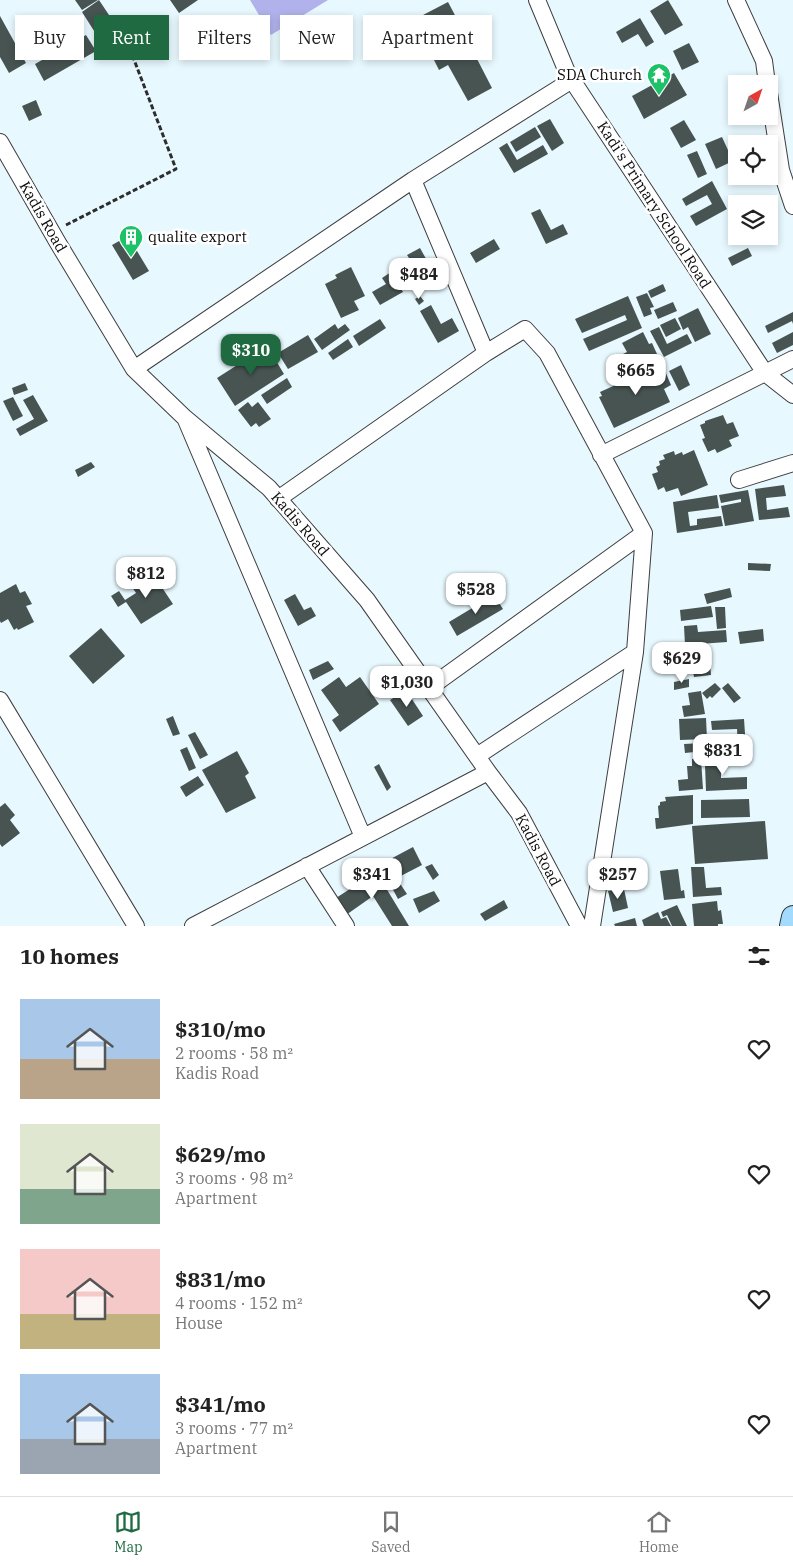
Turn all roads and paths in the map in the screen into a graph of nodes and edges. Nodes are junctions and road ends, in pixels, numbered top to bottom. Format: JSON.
{"nodes":[{"id":1,"x":537,"y":0,"type":"edge"},
{"id":2,"x":736,"y":0,"type":"edge"},
{"id":3,"x":134,"y":60,"type":"edge"},
{"id":4,"x":766,"y":75,"type":"edge"},
{"id":5,"x":572,"y":80,"type":"junction"},
{"id":6,"x":774,"y":125,"type":"edge"},
{"id":7,"x":0,"y":142,"type":"edge"},
{"id":8,"x":413,"y":180,"type":"junction"},
{"id":9,"x":793,"y":206,"type":"edge"},
{"id":10,"x":52,"y":232,"type":"junction"},
{"id":11,"x":486,"y":353,"type":"junction"},
{"id":12,"x":793,"y":359,"type":"edge"},
{"id":13,"x":134,"y":368,"type":"junction"},
{"id":14,"x":765,"y":374,"type":"junction"},
{"id":15,"x":793,"y":396,"type":"edge"},
{"id":16,"x":185,"y":418,"type":"junction"},
{"id":17,"x":601,"y":455,"type":"junction"},
{"id":18,"x":793,"y":463,"type":"edge"},
{"id":19,"x":739,"y":480,"type":"dead end"},
{"id":20,"x":278,"y":498,"type":"junction"},
{"id":21,"x":644,"y":532,"type":"junction"},
{"id":22,"x":635,"y":652,"type":"junction"},
{"id":23,"x":429,"y":688,"type":"junction"},
{"id":24,"x":0,"y":700,"type":"edge"},
{"id":25,"x":477,"y":756,"type":"junction"},
{"id":26,"x":488,"y":772,"type":"junction"},
{"id":27,"x":363,"y":837,"type":"junction"},
{"id":28,"x":307,"y":866,"type":"junction"},
{"id":29,"x":793,"y":916,"type":"edge"},
{"id":30,"x":136,"y":926,"type":"edge"},
{"id":31,"x":193,"y":926,"type":"edge"},
{"id":32,"x":346,"y":926,"type":"edge"},
{"id":33,"x":579,"y":926,"type":"edge"},
{"id":34,"x":592,"y":926,"type":"edge"},
{"id":35,"x":791,"y":926,"type":"edge"}],
"edges":[{"from":1,"to":5,"type":"street","name":"Kadi's Primary School Road"},
{"from":2,"to":4,"type":"street"},
{"from":3,"to":10,"type":"path"},
{"from":5,"to":8,"type":"street"},
{"from":5,"to":14,"type":"street","name":"Kadi's Primary School Road"},
{"from":6,"to":9,"type":"street"},
{"from":7,"to":10,"type":"street","name":"Kadis Road"},
{"from":8,"to":11,"type":"street"},
{"from":8,"to":13,"type":"street"},
{"from":10,"to":13,"type":"street","name":"Kadis Road"},
{"from":11,"to":17,"type":"street"},
{"from":11,"to":20,"type":"street"},
{"from":12,"to":14,"type":"street"},
{"from":13,"to":16,"type":"street","name":"Kadis Road"},
{"from":14,"to":15,"type":"street","name":"Kadi's Primary School Road"},
{"from":14,"to":17,"type":"street"},
{"from":16,"to":20,"type":"street","name":"Kadis Road"},
{"from":16,"to":27,"type":"street"},
{"from":17,"to":21,"type":"street"},
{"from":18,"to":19,"type":"street"},
{"from":20,"to":23,"type":"street","name":"Kadis Road"},
{"from":21,"to":22,"type":"street"},
{"from":21,"to":23,"type":"street"},
{"from":22,"to":25,"type":"street"},
{"from":22,"to":34,"type":"street"},
{"from":23,"to":25,"type":"street","name":"Kadis Road"},
{"from":24,"to":30,"type":"street"},
{"from":25,"to":26,"type":"street","name":"Kadis Road"},
{"from":26,"to":27,"type":"street"},
{"from":26,"to":33,"type":"street","name":"Kadis Road"},
{"from":27,"to":28,"type":"street"},
{"from":28,"to":31,"type":"street"},
{"from":28,"to":32,"type":"street"},
{"from":29,"to":35,"type":"main road"}]}
